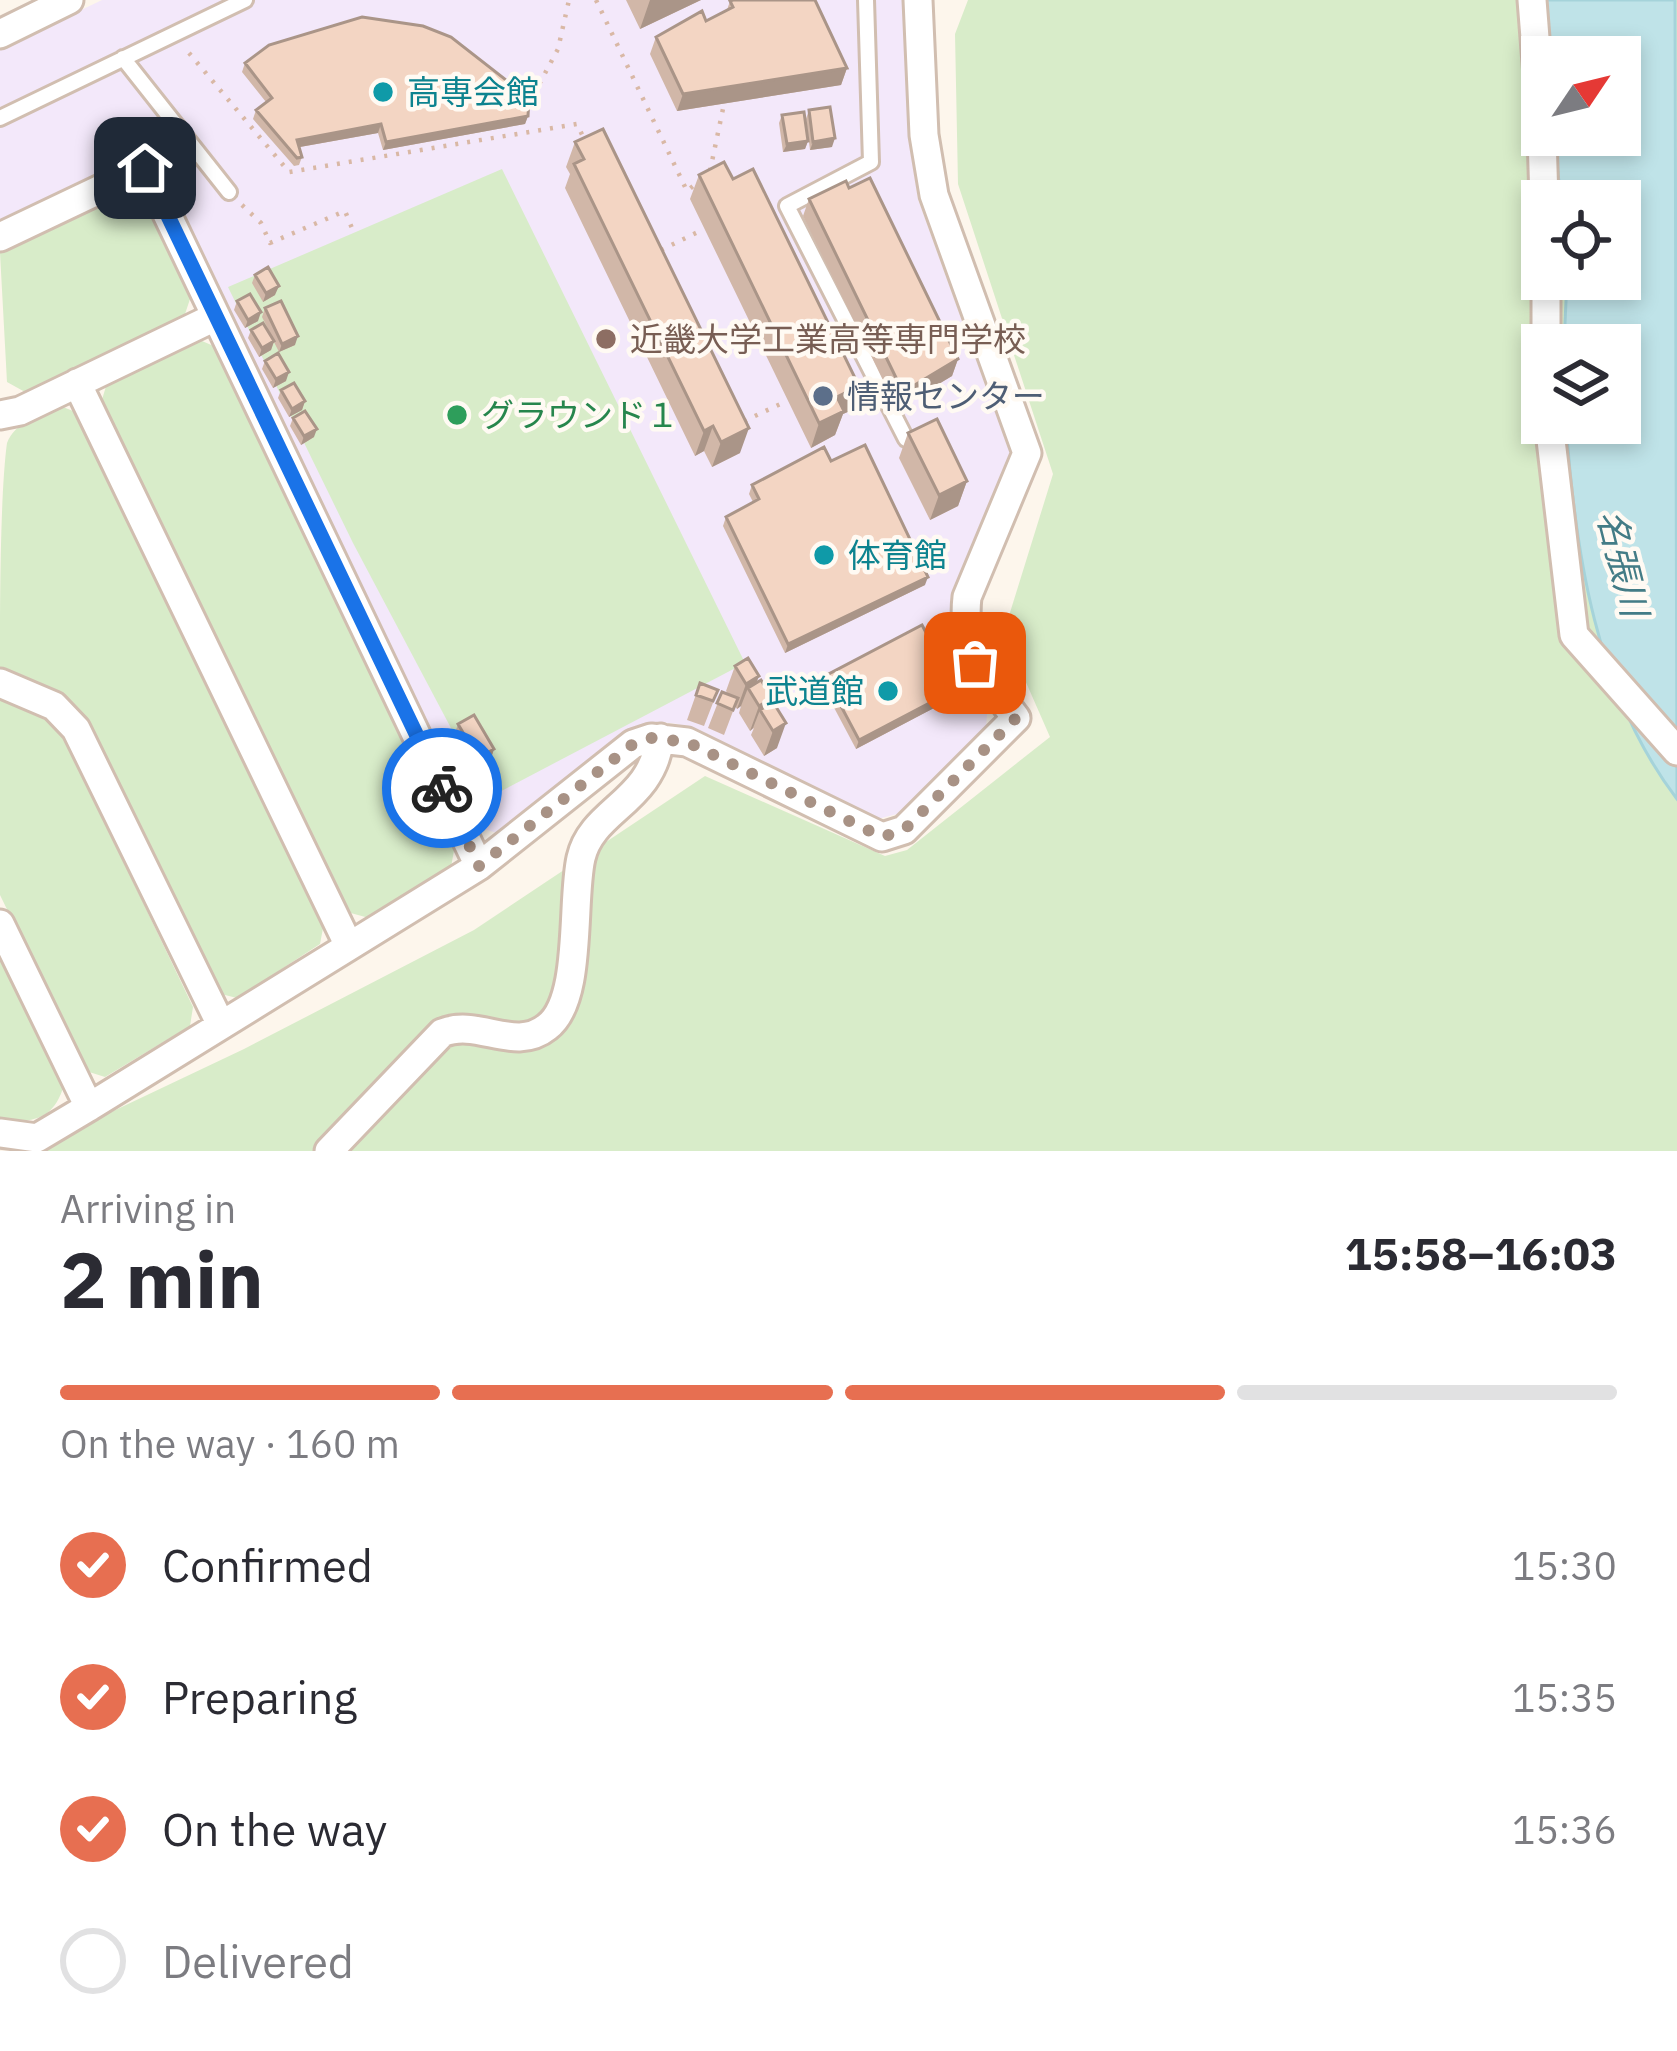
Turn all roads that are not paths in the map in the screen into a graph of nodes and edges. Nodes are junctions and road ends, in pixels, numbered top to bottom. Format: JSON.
{"nodes":[{"id":1,"x":70,"y":0,"type":"edge"},
{"id":2,"x":245,"y":0,"type":"edge"},
{"id":3,"x":866,"y":0,"type":"edge"},
{"id":4,"x":918,"y":0,"type":"edge"},
{"id":5,"x":1532,"y":0,"type":"edge"},
{"id":6,"x":0,"y":34,"type":"edge"},
{"id":7,"x":1535,"y":36,"type":"edge"},
{"id":8,"x":123,"y":58,"type":"junction"},
{"id":9,"x":0,"y":118,"type":"edge"},
{"id":10,"x":230,"y":192,"type":"dead end"},
{"id":11,"x":0,"y":237,"type":"edge"},
{"id":12,"x":215,"y":316,"type":"junction"},
{"id":13,"x":77,"y":383,"type":"junction"},
{"id":14,"x":0,"y":415,"type":"edge"},
{"id":15,"x":906,"y":439,"type":"edge"},
{"id":16,"x":1551,"y":444,"type":"edge"},
{"id":17,"x":0,"y":683,"type":"edge"},
{"id":18,"x":659,"y":738,"type":"junction"},
{"id":19,"x":1677,"y":751,"type":"edge"},
{"id":20,"x":479,"y":866,"type":"junction"},
{"id":21,"x":0,"y":925,"type":"edge"},
{"id":22,"x":348,"y":944,"type":"junction"},
{"id":23,"x":220,"y":1025,"type":"junction"},
{"id":24,"x":89,"y":1107,"type":"junction"},
{"id":25,"x":0,"y":1132,"type":"edge"},
{"id":26,"x":329,"y":1151,"type":"edge"}],
"edges":[{"from":1,"to":6,"type":"street"},
{"from":2,"to":8,"type":"lane"},
{"from":3,"to":15,"type":"lane"},
{"from":4,"to":18,"type":"street"},
{"from":5,"to":7,"type":"street"},
{"from":8,"to":9,"type":"lane"},
{"from":8,"to":10,"type":"lane"},
{"from":11,"to":12,"type":"street"},
{"from":12,"to":13,"type":"street"},
{"from":12,"to":20,"type":"street"},
{"from":13,"to":14,"type":"street"},
{"from":13,"to":22,"type":"street"},
{"from":16,"to":19,"type":"street"},
{"from":17,"to":23,"type":"street"},
{"from":18,"to":20,"type":"street"},
{"from":18,"to":26,"type":"street"},
{"from":20,"to":22,"type":"street"},
{"from":21,"to":24,"type":"street"},
{"from":22,"to":23,"type":"street"},
{"from":23,"to":24,"type":"street"},
{"from":24,"to":25,"type":"street"}]}
